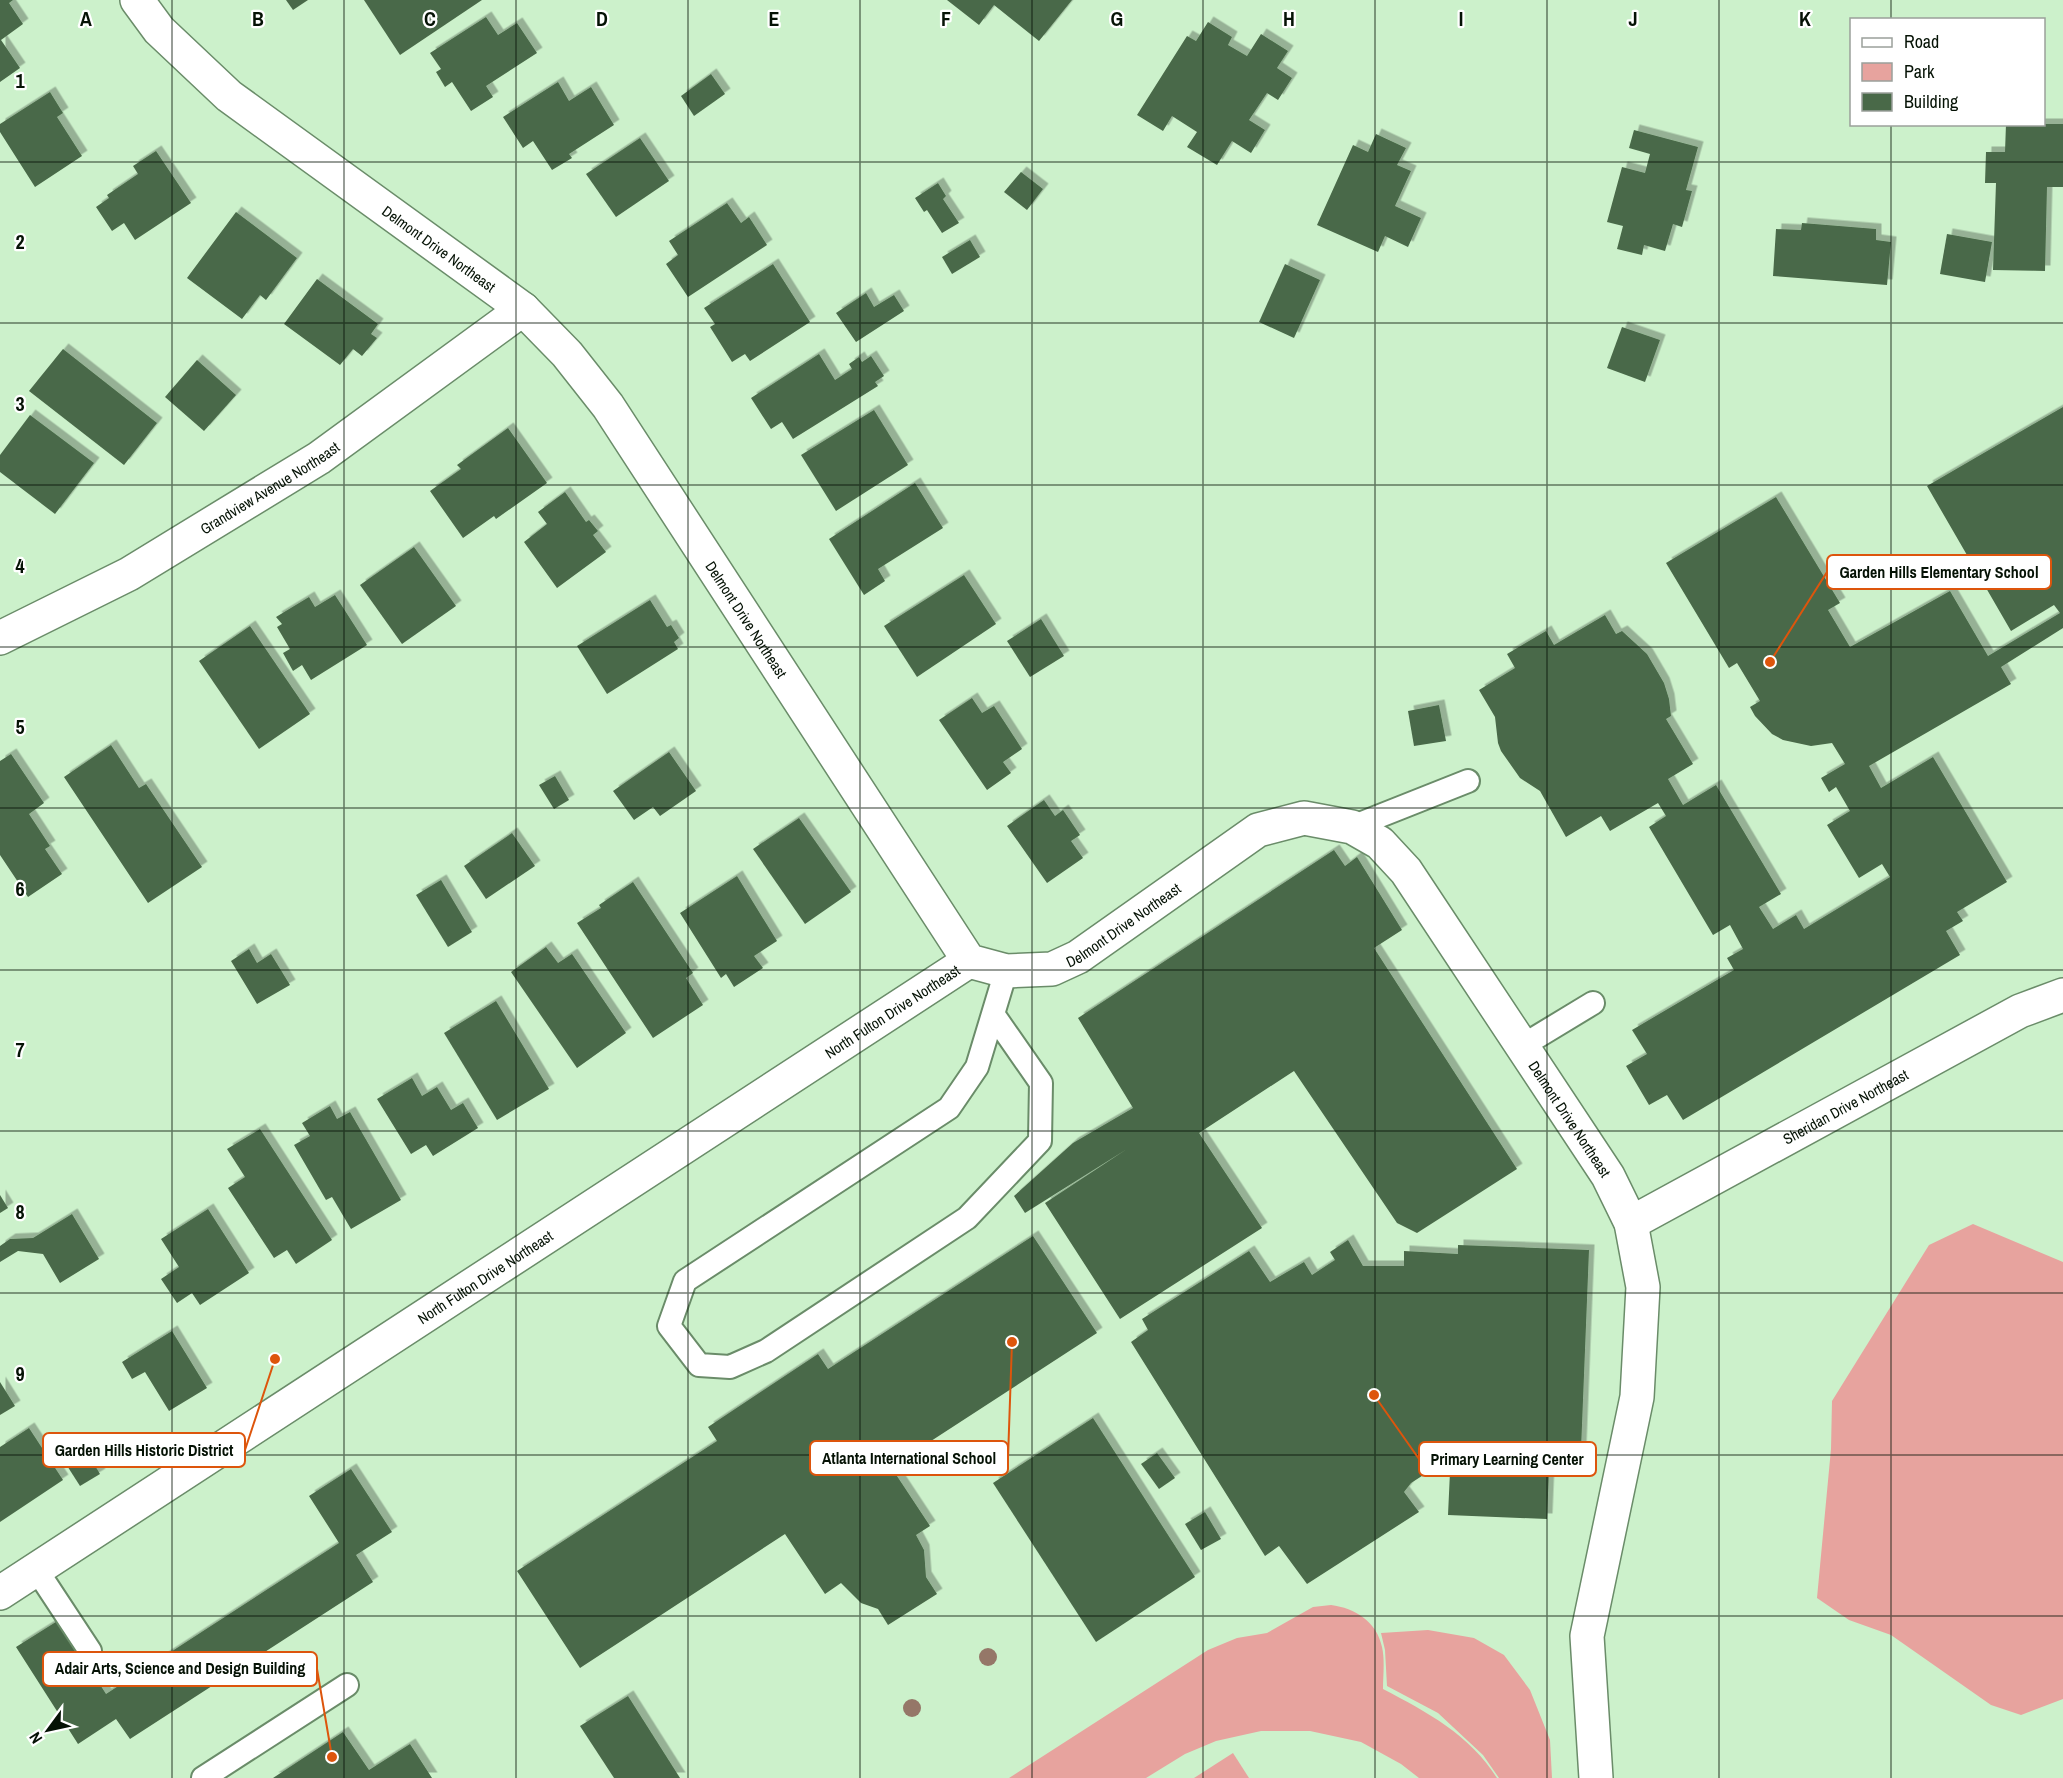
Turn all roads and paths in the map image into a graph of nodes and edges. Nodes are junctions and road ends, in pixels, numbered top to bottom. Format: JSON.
{"nodes":[{"id":1,"x":136,"y":0,"type":"edge"},
{"id":2,"x":522,"y":309,"type":"junction"},
{"id":3,"x":0,"y":638,"type":"edge"},
{"id":4,"x":1468,"y":781,"type":"dead end"},
{"id":5,"x":1352,"y":827,"type":"junction"},
{"id":6,"x":969,"y":961,"type":"junction"},
{"id":7,"x":1006,"y":971,"type":"junction"},
{"id":8,"x":2063,"y":995,"type":"edge"},
{"id":9,"x":1593,"y":1003,"type":"dead end"},
{"id":10,"x":993,"y":1014,"type":"junction"},
{"id":11,"x":1522,"y":1046,"type":"junction"},
{"id":12,"x":1631,"y":1223,"type":"junction"},
{"id":13,"x":36,"y":1569,"type":"junction"},
{"id":14,"x":0,"y":1593,"type":"edge"},
{"id":15,"x":90,"y":1651,"type":"dead end"},
{"id":16,"x":347,"y":1685,"type":"dead end"},
{"id":17,"x":203,"y":1778,"type":"edge"},
{"id":18,"x":1596,"y":1778,"type":"edge"}],
"edges":[{"from":1,"to":2,"type":"street","name":"Delmont Drive Northeast"},
{"from":2,"to":3,"type":"street","name":"Grandview Avenue Northeast"},
{"from":2,"to":6,"type":"street","name":"Delmont Drive Northeast"},
{"from":4,"to":5,"type":"lane"},
{"from":5,"to":7,"type":"street","name":"Delmont Drive Northeast"},
{"from":5,"to":11,"type":"street","name":"Delmont Drive Northeast"},
{"from":6,"to":7,"type":"street","name":"Delmont Drive Northeast"},
{"from":6,"to":13,"type":"street","name":"North Fulton Drive Northeast"},
{"from":7,"to":10,"type":"lane"},
{"from":8,"to":12,"type":"street","name":"Sheridan Drive Northeast"},
{"from":9,"to":11,"type":"lane"},
{"from":10,"to":10,"type":"lane"},
{"from":11,"to":12,"type":"street","name":"Delmont Drive Northeast"},
{"from":12,"to":18,"type":"street","name":"Delmont Drive Northeast"},
{"from":13,"to":14,"type":"street","name":"North Fulton Drive Northeast"},
{"from":13,"to":15,"type":"lane"},
{"from":16,"to":17,"type":"lane"}]}
